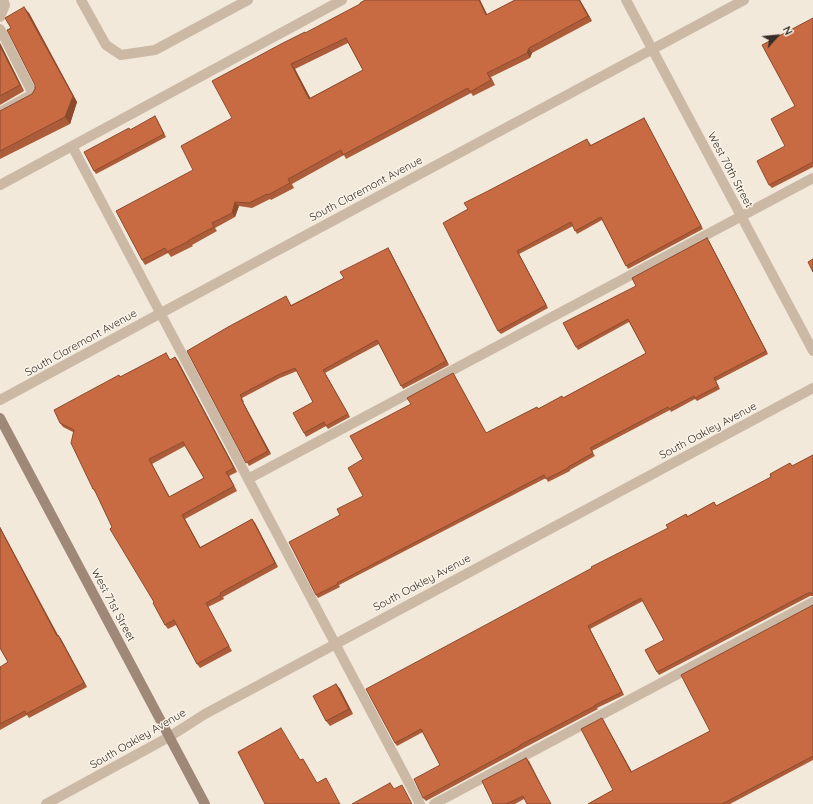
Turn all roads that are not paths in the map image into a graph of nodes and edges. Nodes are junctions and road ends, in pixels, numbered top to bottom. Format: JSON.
{"nodes":[{"id":1,"x":3,"y":0,"type":"edge"},
{"id":2,"x":81,"y":0,"type":"edge"},
{"id":3,"x":248,"y":0,"type":"edge"},
{"id":4,"x":342,"y":0,"type":"edge"},
{"id":5,"x":626,"y":0,"type":"edge"},
{"id":6,"x":744,"y":0,"type":"edge"},
{"id":7,"x":0,"y":17,"type":"edge"},
{"id":8,"x":0,"y":29,"type":"edge"},
{"id":9,"x":652,"y":50,"type":"junction"},
{"id":10,"x":0,"y":112,"type":"edge"},
{"id":11,"x":72,"y":146,"type":"junction"},
{"id":12,"x":813,"y":178,"type":"edge"},
{"id":13,"x":0,"y":185,"type":"edge"},
{"id":14,"x":741,"y":217,"type":"junction"},
{"id":15,"x":161,"y":312,"type":"junction"},
{"id":16,"x":813,"y":350,"type":"edge"},
{"id":17,"x":813,"y":388,"type":"edge"},
{"id":18,"x":0,"y":400,"type":"edge"},
{"id":19,"x":0,"y":418,"type":"edge"},
{"id":20,"x":248,"y":479,"type":"junction"},
{"id":21,"x":813,"y":602,"type":"edge"},
{"id":22,"x":336,"y":644,"type":"junction"},
{"id":23,"x":169,"y":737,"type":"junction"},
{"id":24,"x":46,"y":804,"type":"edge"},
{"id":25,"x":205,"y":804,"type":"edge"},
{"id":26,"x":420,"y":804,"type":"edge"},
{"id":27,"x":434,"y":804,"type":"edge"}],
"edges":[{"from":1,"to":7,"type":"street"},
{"from":2,"to":3,"type":"street"},
{"from":4,"to":11,"type":"street"},
{"from":5,"to":9,"type":"street","name":"West 70th Street"},
{"from":6,"to":9,"type":"street","name":"South Claremont Avenue"},
{"from":8,"to":10,"type":"street"},
{"from":9,"to":14,"type":"street","name":"West 70th Street"},
{"from":9,"to":15,"type":"street","name":"South Claremont Avenue"},
{"from":11,"to":13,"type":"street"},
{"from":11,"to":15,"type":"street"},
{"from":12,"to":14,"type":"street"},
{"from":14,"to":16,"type":"street","name":"West 70th Street"},
{"from":14,"to":20,"type":"street"},
{"from":15,"to":18,"type":"street","name":"South Claremont Avenue"},
{"from":15,"to":20,"type":"street"},
{"from":17,"to":22,"type":"street","name":"South Oakley Avenue"},
{"from":19,"to":23,"type":"main road","name":"West 71st Street"},
{"from":20,"to":22,"type":"street"},
{"from":21,"to":27,"type":"street"},
{"from":22,"to":23,"type":"street","name":"South Oakley Avenue"},
{"from":22,"to":26,"type":"street"},
{"from":23,"to":24,"type":"street","name":"South Oakley Avenue"},
{"from":23,"to":25,"type":"main road","name":"West 71st Street"}]}
